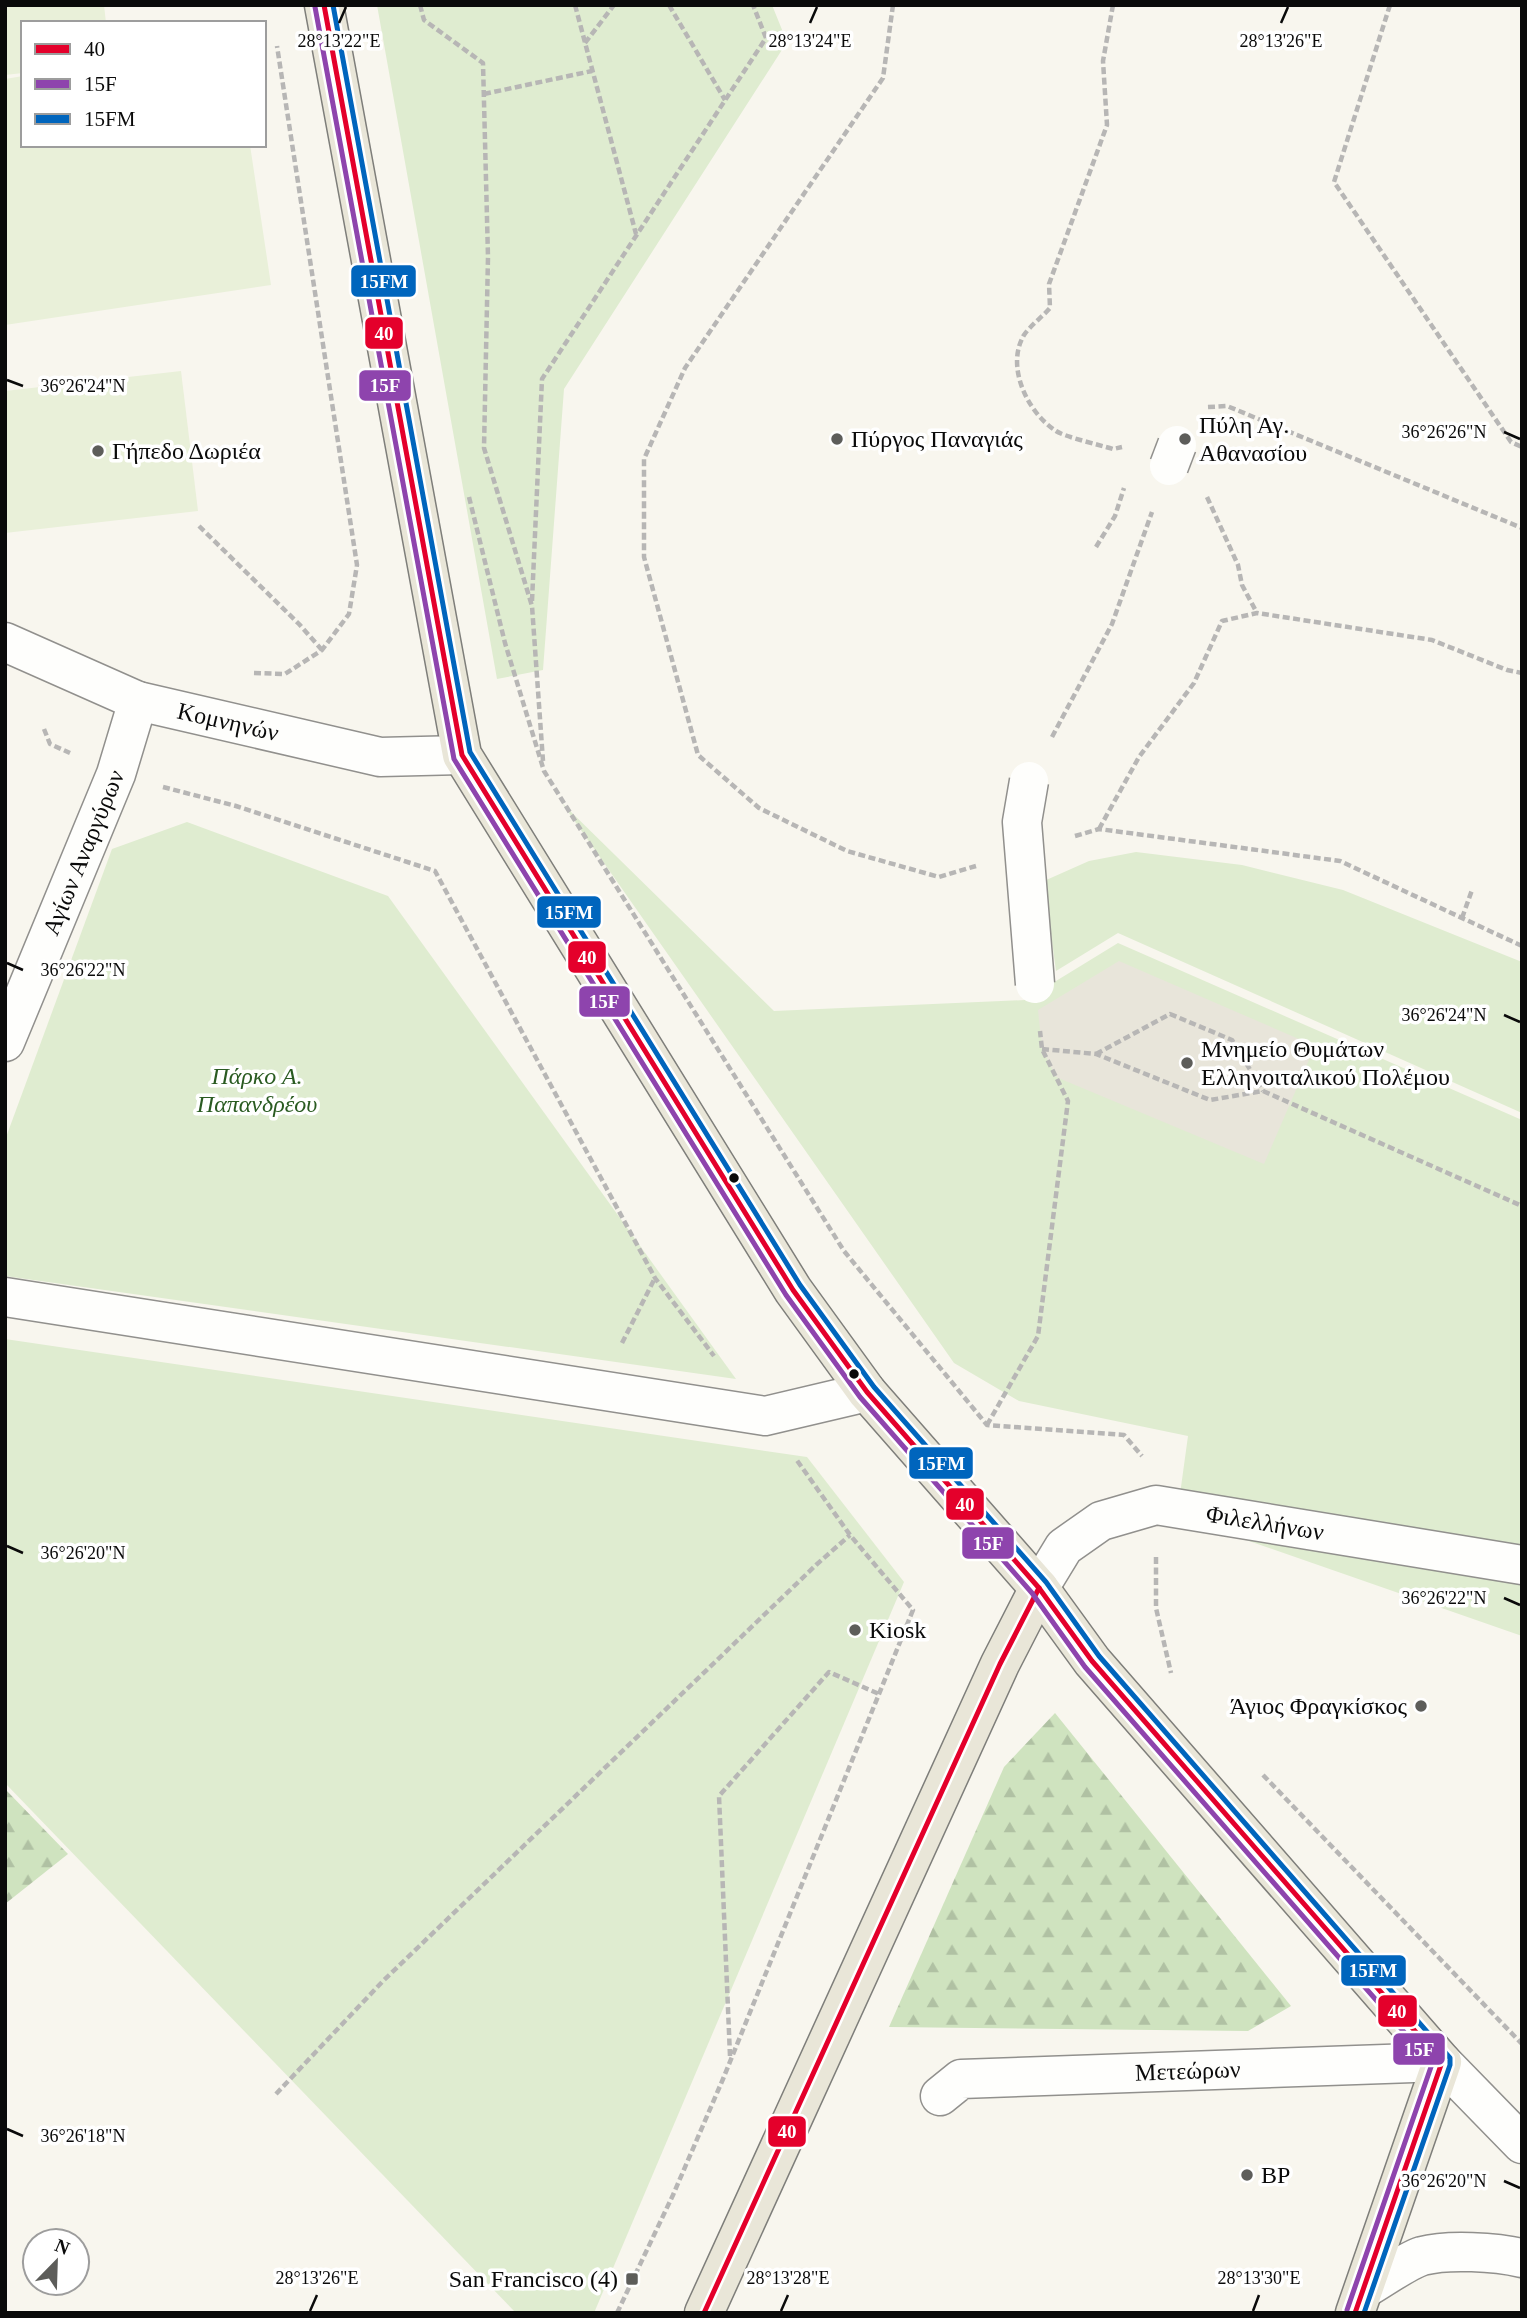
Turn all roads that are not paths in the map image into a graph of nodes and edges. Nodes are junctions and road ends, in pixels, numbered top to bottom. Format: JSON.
{"nodes":[{"id":1,"x":324,"y":5,"type":"edge"},
{"id":2,"x":5,"y":642,"type":"edge"},
{"id":3,"x":138,"y":701,"type":"junction"},
{"id":4,"x":462,"y":755,"type":"junction"},
{"id":5,"x":1028,"y":781,"type":"road end"},
{"id":6,"x":1035,"y":984,"type":"road end"},
{"id":7,"x":5,"y":1042,"type":"edge"},
{"id":8,"x":5,"y":1297,"type":"edge"},
{"id":9,"x":866,"y":1392,"type":"junction"},
{"id":10,"x":1522,"y":1565,"type":"edge"},
{"id":11,"x":1039,"y":1588,"type":"junction"},
{"id":12,"x":1442,"y":2062,"type":"junction"},
{"id":13,"x":940,"y":2096,"type":"dead end"},
{"id":14,"x":1522,"y":2144,"type":"edge"},
{"id":15,"x":1522,"y":2258,"type":"edge"},
{"id":16,"x":1360,"y":2301,"type":"edge"},
{"id":17,"x":704,"y":2313,"type":"edge"}],
"edges":[{"from":1,"to":4,"type":"main road"},
{"from":2,"to":3,"type":"street","name":"Κομνηνών"},
{"from":3,"to":4,"type":"street","name":"Κομνηνών"},
{"from":3,"to":7,"type":"street","name":"Αγίων Αναργύρων"},
{"from":4,"to":9,"type":"main road"},
{"from":5,"to":6,"type":"street","bridge":true},
{"from":8,"to":9,"type":"street"},
{"from":9,"to":11,"type":"main road"},
{"from":10,"to":11,"type":"street","name":"Φιλελλήνων"},
{"from":11,"to":12,"type":"main road"},
{"from":11,"to":17,"type":"main road"},
{"from":12,"to":13,"type":"street","name":"Μετεώρων"},
{"from":12,"to":14,"type":"street"},
{"from":12,"to":16,"type":"main road"},
{"from":15,"to":16,"type":"street"}]}
